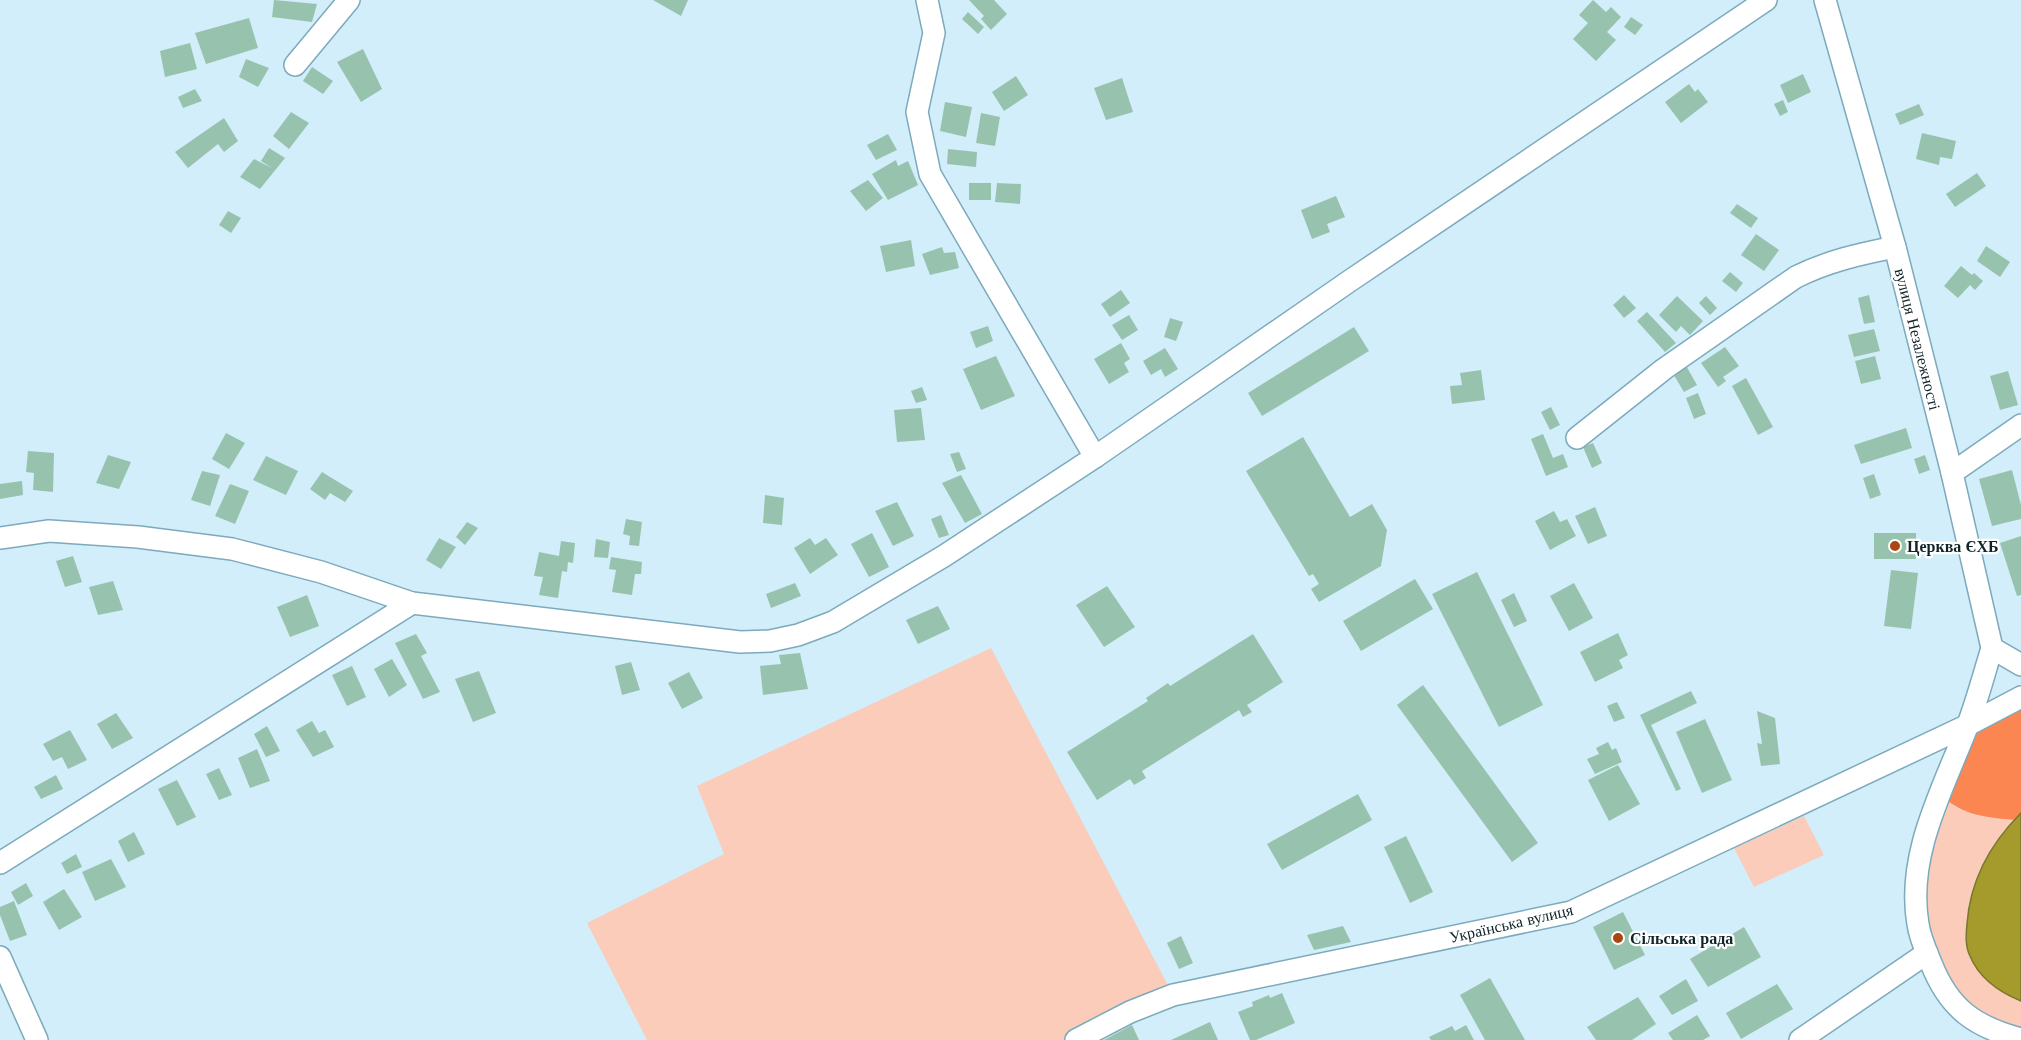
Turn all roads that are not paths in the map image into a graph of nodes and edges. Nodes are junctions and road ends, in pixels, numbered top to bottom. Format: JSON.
{"nodes":[{"id":1,"x":350,"y":0,"type":"edge"},
{"id":2,"x":927,"y":0,"type":"edge"},
{"id":3,"x":1766,"y":0,"type":"edge"},
{"id":4,"x":1830,"y":3,"type":"edge"},
{"id":5,"x":295,"y":65,"type":"dead end"},
{"id":6,"x":1895,"y":247,"type":"junction"},
{"id":7,"x":2021,"y":425,"type":"edge"},
{"id":8,"x":1576,"y":438,"type":"dead end"},
{"id":9,"x":1095,"y":457,"type":"junction"},
{"id":10,"x":1952,"y":473,"type":"junction"},
{"id":11,"x":0,"y":538,"type":"edge"},
{"id":12,"x":412,"y":603,"type":"junction"},
{"id":13,"x":1992,"y":648,"type":"junction"},
{"id":14,"x":2021,"y":665,"type":"edge"},
{"id":15,"x":2021,"y":697,"type":"edge"},
{"id":16,"x":1968,"y":725,"type":"junction"},
{"id":17,"x":0,"y":863,"type":"edge"},
{"id":18,"x":1927,"y":953,"type":"junction"},
{"id":19,"x":0,"y":957,"type":"edge"},
{"id":20,"x":2021,"y":1039,"type":"edge"},
{"id":21,"x":37,"y":1040,"type":"edge"},
{"id":22,"x":1076,"y":1040,"type":"edge"},
{"id":23,"x":1800,"y":1040,"type":"edge"}],
"edges":[{"from":1,"to":5,"type":"street"},
{"from":2,"to":9,"type":"street"},
{"from":3,"to":9,"type":"street"},
{"from":4,"to":6,"type":"street","name":"вулиця Незалежності"},
{"from":6,"to":8,"type":"street"},
{"from":6,"to":10,"type":"street","name":"вулиця Незалежності"},
{"from":7,"to":10,"type":"street"},
{"from":9,"to":12,"type":"street"},
{"from":10,"to":13,"type":"street","name":"вулиця Незалежності"},
{"from":11,"to":12,"type":"street"},
{"from":12,"to":17,"type":"street"},
{"from":13,"to":14,"type":"street"},
{"from":13,"to":16,"type":"street"},
{"from":15,"to":16,"type":"street","name":"Українська вулиця"},
{"from":16,"to":18,"type":"street"},
{"from":16,"to":22,"type":"street","name":"Українська вулиця"},
{"from":18,"to":20,"type":"street"},
{"from":18,"to":23,"type":"street"},
{"from":19,"to":21,"type":"street"}]}
